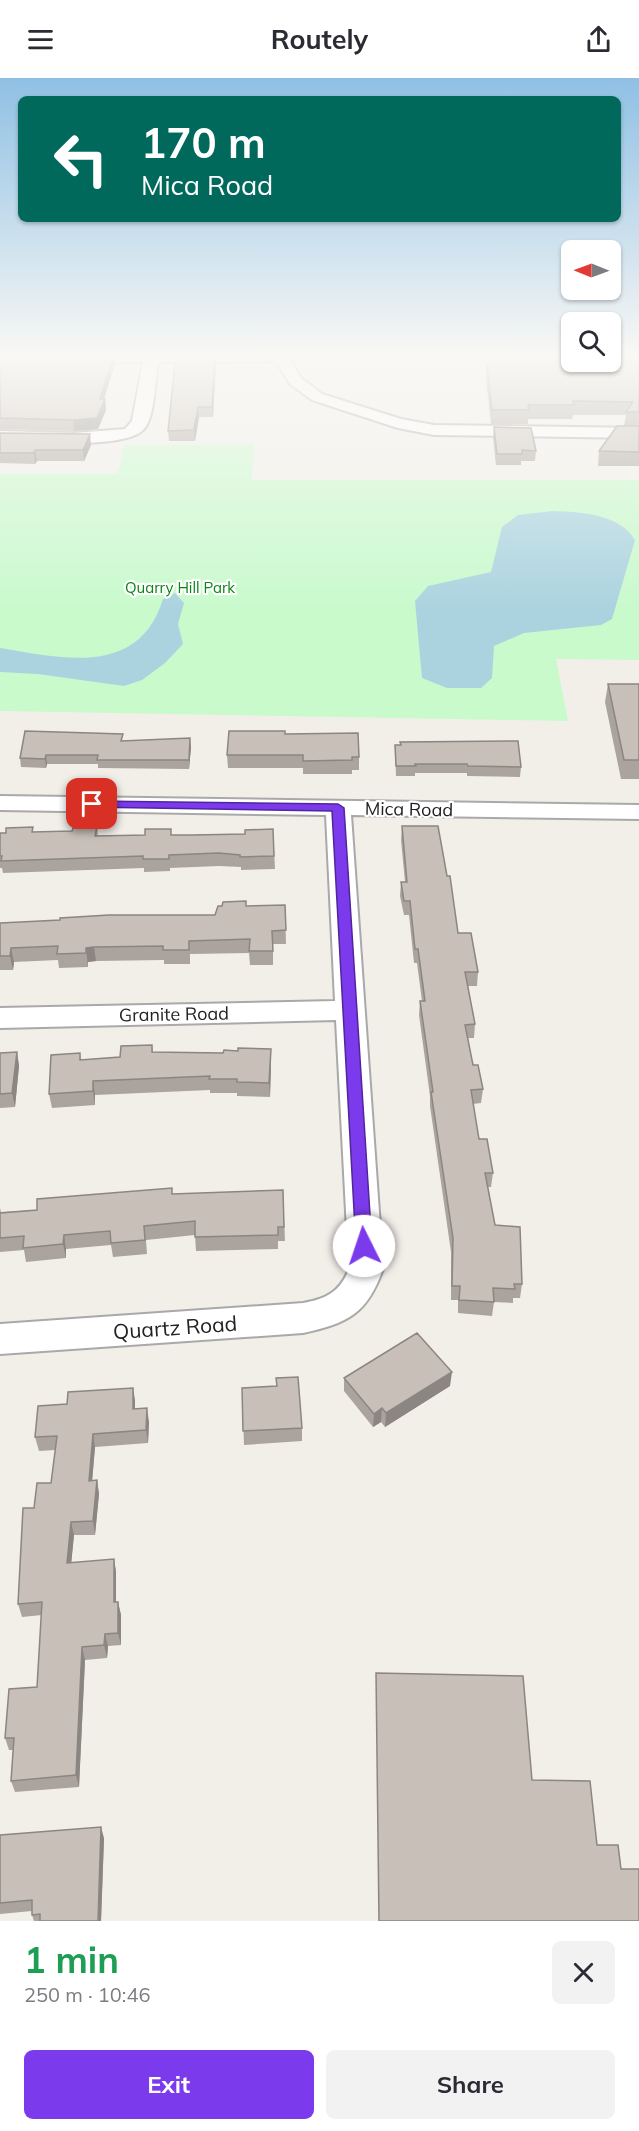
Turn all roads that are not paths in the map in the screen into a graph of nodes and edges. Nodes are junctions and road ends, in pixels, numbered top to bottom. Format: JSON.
{"nodes":[{"id":1,"x":0,"y":803,"type":"edge"},
{"id":2,"x":338,"y":808,"type":"junction"},
{"id":3,"x":639,"y":812,"type":"edge"},
{"id":4,"x":348,"y":1010,"type":"junction"},
{"id":5,"x":0,"y":1018,"type":"edge"},
{"id":6,"x":0,"y":1339,"type":"edge"}],
"edges":[{"from":1,"to":2,"type":"street","name":"Mica Road"},
{"from":2,"to":3,"type":"street","name":"Mica Road"},
{"from":2,"to":4,"type":"street"},
{"from":4,"to":5,"type":"street","name":"Granite Road"},
{"from":4,"to":6,"type":"street","name":"Quartz Road"}]}
